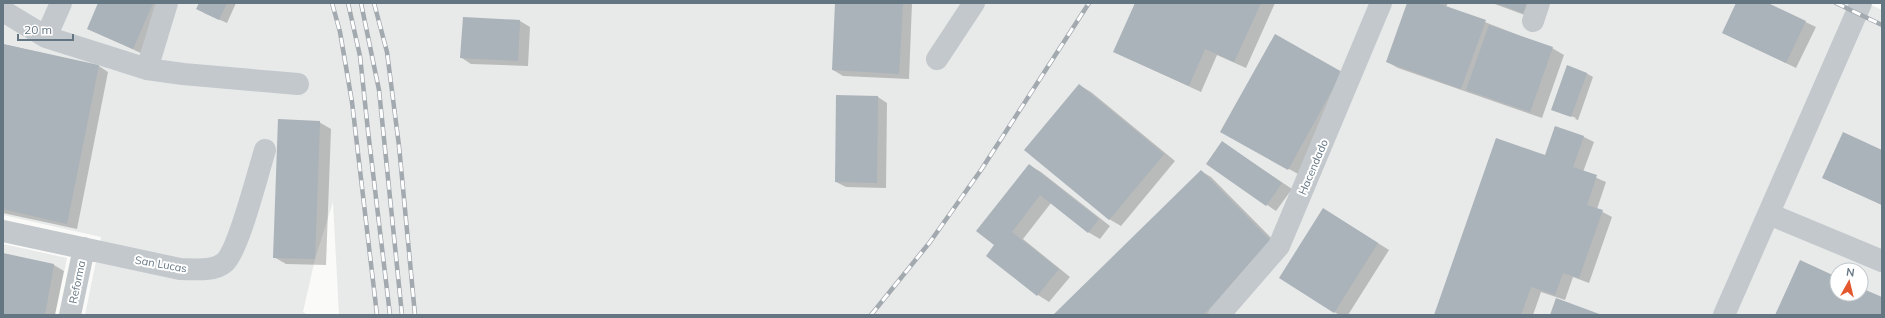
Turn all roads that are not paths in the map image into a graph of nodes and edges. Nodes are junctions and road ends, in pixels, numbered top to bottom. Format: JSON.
{"nodes":[{"id":1,"x":61,"y":3,"type":"edge"},
{"id":2,"x":167,"y":3,"type":"edge"},
{"id":3,"x":974,"y":3,"type":"edge"},
{"id":4,"x":1381,"y":3,"type":"edge"},
{"id":5,"x":1860,"y":3,"type":"edge"},
{"id":6,"x":3,"y":11,"type":"edge"},
{"id":7,"x":46,"y":37,"type":"junction"},
{"id":8,"x":937,"y":59,"type":"dead end"},
{"id":9,"x":147,"y":69,"type":"junction"},
{"id":10,"x":298,"y":84,"type":"dead end"},
{"id":11,"x":265,"y":150,"type":"dead end"},
{"id":12,"x":1769,"y":214,"type":"junction"},
{"id":13,"x":3,"y":231,"type":"edge"},
{"id":14,"x":84,"y":248,"type":"junction"},
{"id":15,"x":1882,"y":261,"type":"edge"},
{"id":16,"x":70,"y":315,"type":"edge"},
{"id":17,"x":1219,"y":315,"type":"edge"},
{"id":18,"x":1724,"y":315,"type":"edge"}],
"edges":[{"from":1,"to":7,"type":"street"},
{"from":2,"to":9,"type":"street"},
{"from":3,"to":8,"type":"street"},
{"from":4,"to":17,"type":"street","name":"Hacendado"},
{"from":5,"to":12,"type":"street"},
{"from":6,"to":7,"type":"street"},
{"from":7,"to":9,"type":"street"},
{"from":9,"to":10,"type":"street"},
{"from":11,"to":14,"type":"street","name":"San Lucas"},
{"from":12,"to":15,"type":"street"},
{"from":12,"to":18,"type":"street"},
{"from":13,"to":14,"type":"street","name":"San Lucas"},
{"from":14,"to":16,"type":"street","name":"Reforma"}]}
